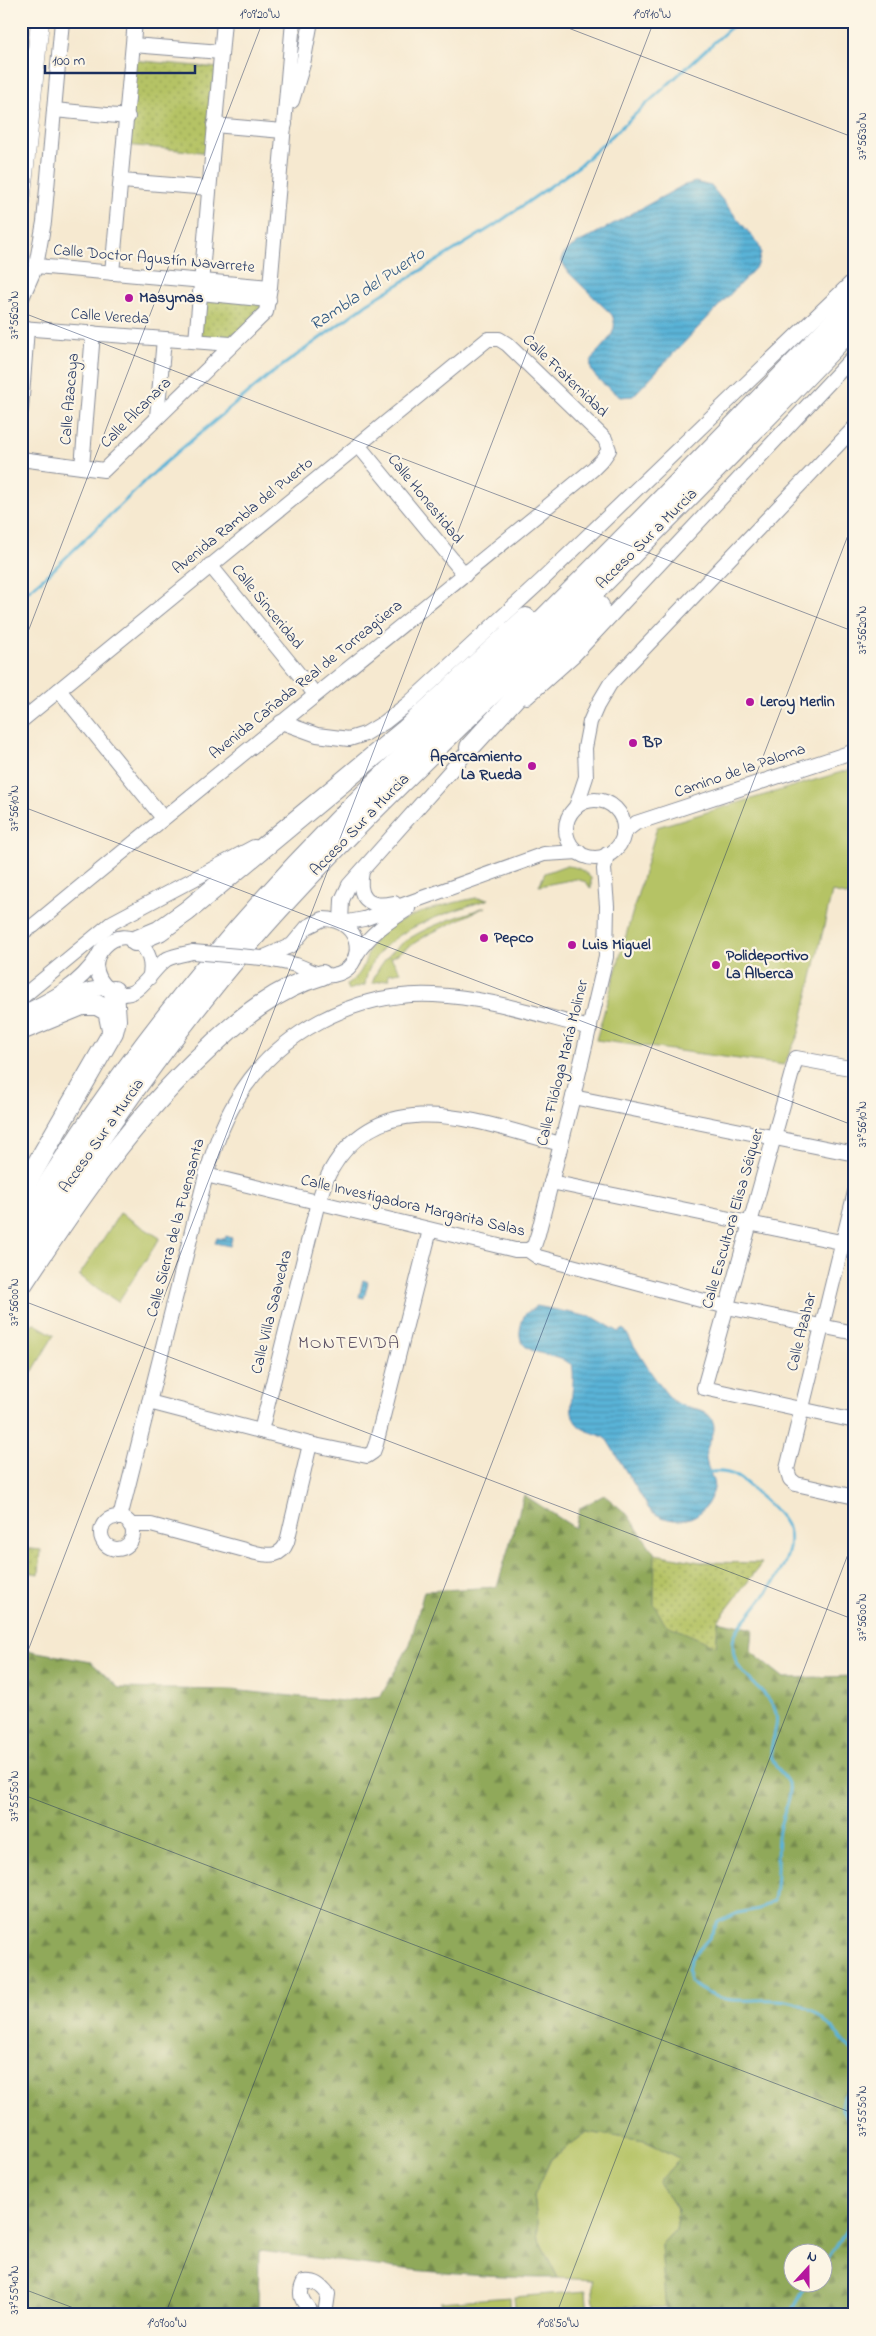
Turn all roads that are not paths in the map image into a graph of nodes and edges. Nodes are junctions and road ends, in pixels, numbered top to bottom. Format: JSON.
{"nodes":[{"id":1,"x":40,"y":21,"type":"edge"},
{"id":2,"x":62,"y":21,"type":"edge"},
{"id":3,"x":135,"y":21,"type":"edge"},
{"id":4,"x":224,"y":21,"type":"edge"},
{"id":5,"x":293,"y":21,"type":"edge"},
{"id":6,"x":310,"y":21,"type":"edge"},
{"id":7,"x":133,"y":45,"type":"junction"},
{"id":8,"x":221,"y":52,"type":"junction"},
{"id":9,"x":54,"y":110,"type":"junction"},
{"id":10,"x":128,"y":117,"type":"junction"},
{"id":11,"x":214,"y":125,"type":"junction"},
{"id":12,"x":283,"y":131,"type":"junction"},
{"id":13,"x":122,"y":181,"type":"junction"},
{"id":14,"x":208,"y":188,"type":"junction"},
{"id":15,"x":21,"y":203,"type":"edge"},
{"id":16,"x":36,"y":266,"type":"junction"},
{"id":17,"x":112,"y":273,"type":"junction"},
{"id":18,"x":855,"y":279,"type":"edge"},
{"id":19,"x":200,"y":286,"type":"junction"},
{"id":20,"x":269,"y":293,"type":"junction"},
{"id":21,"x":21,"y":300,"type":"edge"},
{"id":22,"x":855,"y":300,"type":"edge"},
{"id":23,"x":855,"y":325,"type":"edge"},
{"id":24,"x":24,"y":328,"type":"edge"},
{"id":25,"x":93,"y":333,"type":"junction"},
{"id":26,"x":164,"y":339,"type":"junction"},
{"id":27,"x":488,"y":339,"type":"joint"},
{"id":28,"x":196,"y":341,"type":"junction"},
{"id":29,"x":231,"y":344,"type":"junction"},
{"id":30,"x":855,"y":355,"type":"edge"},
{"id":31,"x":798,"y":386,"type":"junction"},
{"id":32,"x":21,"y":410,"type":"edge"},
{"id":33,"x":157,"y":417,"type":"junction"},
{"id":34,"x":855,"y":427,"type":"edge"},
{"id":35,"x":358,"y":445,"type":"junction"},
{"id":36,"x":609,"y":450,"type":"joint"},
{"id":37,"x":21,"y":459,"type":"edge"},
{"id":38,"x":82,"y":467,"type":"junction"},
{"id":39,"x":210,"y":565,"type":"junction"},
{"id":40,"x":594,"y":568,"type":"junction"},
{"id":41,"x":465,"y":575,"type":"junction"},
{"id":42,"x":59,"y":690,"type":"junction"},
{"id":43,"x":315,"y":694,"type":"junction"},
{"id":44,"x":21,"y":721,"type":"edge"},
{"id":45,"x":281,"y":722,"type":"junction"},
{"id":46,"x":470,"y":747,"type":"junction"},
{"id":47,"x":855,"y":751,"type":"edge"},
{"id":48,"x":586,"y":777,"type":"junction"},
{"id":49,"x":604,"y":801,"type":"junction"},
{"id":50,"x":576,"y":807,"type":"junction"},
{"id":51,"x":163,"y":818,"type":"junction"},
{"id":52,"x":628,"y":826,"type":"junction"},
{"id":53,"x":566,"y":832,"type":"junction"},
{"id":54,"x":274,"y":836,"type":"junction"},
{"id":55,"x":544,"y":854,"type":"junction"},
{"id":56,"x":607,"y":854,"type":"junction"},
{"id":57,"x":585,"y":855,"type":"junction"},
{"id":58,"x":362,"y":870,"type":"junction"},
{"id":59,"x":604,"y":878,"type":"junction"},
{"id":60,"x":434,"y":893,"type":"junction"},
{"id":61,"x":342,"y":922,"type":"junction"},
{"id":62,"x":21,"y":934,"type":"edge"},
{"id":63,"x":302,"y":935,"type":"junction"},
{"id":64,"x":140,"y":944,"type":"junction"},
{"id":65,"x":193,"y":952,"type":"junction"},
{"id":66,"x":356,"y":955,"type":"junction"},
{"id":67,"x":97,"y":958,"type":"junction"},
{"id":68,"x":262,"y":958,"type":"junction"},
{"id":69,"x":318,"y":974,"type":"junction"},
{"id":70,"x":149,"y":978,"type":"junction"},
{"id":71,"x":111,"y":990,"type":"junction"},
{"id":72,"x":21,"y":998,"type":"edge"},
{"id":73,"x":21,"y":1014,"type":"edge"},
{"id":74,"x":590,"y":1028,"type":"junction"},
{"id":75,"x":21,"y":1029,"type":"edge"},
{"id":76,"x":113,"y":1032,"type":"junction"},
{"id":77,"x":855,"y":1069,"type":"edge"},
{"id":78,"x":573,"y":1097,"type":"junction"},
{"id":79,"x":774,"y":1138,"type":"junction"},
{"id":80,"x":561,"y":1144,"type":"junction"},
{"id":81,"x":855,"y":1154,"type":"edge"},
{"id":82,"x":206,"y":1175,"type":"junction"},
{"id":83,"x":552,"y":1182,"type":"junction"},
{"id":84,"x":21,"y":1192,"type":"edge"},
{"id":85,"x":855,"y":1192,"type":"edge"},
{"id":86,"x":318,"y":1202,"type":"junction"},
{"id":87,"x":750,"y":1223,"type":"junction"},
{"id":88,"x":21,"y":1228,"type":"edge"},
{"id":89,"x":430,"y":1230,"type":"junction"},
{"id":90,"x":849,"y":1244,"type":"edge"},
{"id":91,"x":528,"y":1250,"type":"junction"},
{"id":92,"x":21,"y":1260,"type":"edge"},
{"id":93,"x":21,"y":1286,"type":"edge"},
{"id":94,"x":727,"y":1306,"type":"junction"},
{"id":95,"x":822,"y":1326,"type":"junction"},
{"id":96,"x":855,"y":1333,"type":"edge"},
{"id":97,"x":149,"y":1402,"type":"junction"},
{"id":98,"x":801,"y":1409,"type":"junction"},
{"id":99,"x":855,"y":1421,"type":"edge"},
{"id":100,"x":261,"y":1431,"type":"junction"},
{"id":101,"x":310,"y":1444,"type":"junction"},
{"id":102,"x":855,"y":1497,"type":"edge"},
{"id":103,"x":314,"y":2315,"type":"edge"},
{"id":104,"x":325,"y":2315,"type":"edge"}],
"edges":[{"from":1,"to":15,"type":"main road"},
{"from":2,"to":9,"type":"street"},
{"from":3,"to":7,"type":"street"},
{"from":4,"to":8,"type":"street"},
{"from":5,"to":12,"type":"street","name":"Calle Doctor Agustín Navarrete"},
{"from":6,"to":12,"type":"street","name":"Calle Doctor Agustín Navarrete"},
{"from":7,"to":8,"type":"street"},
{"from":7,"to":10,"type":"street"},
{"from":8,"to":11,"type":"street"},
{"from":9,"to":10,"type":"street"},
{"from":9,"to":16,"type":"street"},
{"from":10,"to":13,"type":"street"},
{"from":11,"to":12,"type":"street"},
{"from":11,"to":14,"type":"street"},
{"from":12,"to":20,"type":"street","name":"Calle Doctor Agustín Navarrete"},
{"from":13,"to":14,"type":"street"},
{"from":13,"to":17,"type":"street"},
{"from":14,"to":19,"type":"street"},
{"from":16,"to":17,"type":"street","name":"Calle Doctor Agustín Navarrete"},
{"from":16,"to":21,"type":"street"},
{"from":17,"to":19,"type":"street","name":"Calle Doctor Agustín Navarrete"},
{"from":18,"to":45,"type":"street"},
{"from":19,"to":20,"type":"street","name":"Calle Doctor Agustín Navarrete"},
{"from":19,"to":28,"type":"street"},
{"from":20,"to":29,"type":"street","name":"Calle Alcanara"},
{"from":22,"to":40,"type":"highway","name":"Acceso Sur a Murcia"},
{"from":23,"to":31,"type":"highway","name":"Acceso Sur a Murcia"},
{"from":24,"to":25,"type":"street","name":"Calle Vereda"},
{"from":24,"to":32,"type":"street"},
{"from":25,"to":26,"type":"street","name":"Calle Vereda"},
{"from":25,"to":38,"type":"street","name":"Calle Azacaya"},
{"from":26,"to":28,"type":"street","name":"Calle Vereda"},
{"from":26,"to":33,"type":"street"},
{"from":27,"to":35,"type":"street","name":"Avenida Rambla del Puerto"},
{"from":27,"to":36,"type":"street","name":"Calle Fraternidad"},
{"from":28,"to":29,"type":"street","name":"Calle Vereda"},
{"from":29,"to":33,"type":"street","name":"Calle Alcanara"},
{"from":30,"to":46,"type":"street"},
{"from":31,"to":46,"type":"highway"},
{"from":31,"to":92,"type":"highway","name":"Acceso Sur a Murcia"},
{"from":33,"to":38,"type":"street","name":"Calle Alcanara"},
{"from":34,"to":48,"type":"street"},
{"from":35,"to":39,"type":"street","name":"Avenida Rambla del Puerto"},
{"from":35,"to":41,"type":"street","name":"Calle Honestidad"},
{"from":36,"to":41,"type":"street","name":"Avenida Cañada Real de Torreagüera"},
{"from":37,"to":38,"type":"street","name":"Calle Alcanara"},
{"from":39,"to":42,"type":"street","name":"Avenida Rambla del Puerto"},
{"from":39,"to":43,"type":"street","name":"Calle Sinceridad"},
{"from":40,"to":54,"type":"highway"},
{"from":40,"to":88,"type":"highway","name":"Acceso Sur a Murcia"},
{"from":41,"to":43,"type":"street","name":"Avenida Cañada Real de Torreagüera"},
{"from":42,"to":44,"type":"street","name":"Avenida Rambla del Puerto"},
{"from":42,"to":51,"type":"street"},
{"from":43,"to":45,"type":"street","name":"Avenida Cañada Real de Torreagüera"},
{"from":45,"to":51,"type":"street","name":"Avenida Cañada Real de Torreagüera"},
{"from":46,"to":58,"type":"street"},
{"from":47,"to":52,"type":"street","name":"Camino de la Paloma"},
{"from":48,"to":49,"type":"street"},
{"from":48,"to":50,"type":"street"},
{"from":49,"to":50,"type":"street"},
{"from":49,"to":52,"type":"street"},
{"from":50,"to":53,"type":"street"},
{"from":51,"to":62,"type":"street","name":"Avenida Cañada Real de Torreagüera"},
{"from":52,"to":56,"type":"street"},
{"from":53,"to":55,"type":"street"},
{"from":53,"to":57,"type":"street"},
{"from":54,"to":64,"type":"highway"},
{"from":54,"to":72,"type":"street"},
{"from":55,"to":57,"type":"street"},
{"from":55,"to":60,"type":"street"},
{"from":56,"to":57,"type":"street"},
{"from":56,"to":59,"type":"street","name":"Calle Filóloga María Moliner"},
{"from":57,"to":59,"type":"street","name":"Calle Filóloga María Moliner"},
{"from":58,"to":60,"type":"street"},
{"from":58,"to":61,"type":"street"},
{"from":59,"to":74,"type":"street","name":"Calle Filóloga María Moliner"},
{"from":60,"to":61,"type":"street"},
{"from":60,"to":66,"type":"street"},
{"from":61,"to":63,"type":"street"},
{"from":61,"to":66,"type":"street"},
{"from":63,"to":68,"type":"street"},
{"from":63,"to":69,"type":"street"},
{"from":64,"to":65,"type":"street"},
{"from":64,"to":67,"type":"street"},
{"from":64,"to":70,"type":"street"},
{"from":65,"to":68,"type":"street","bridge":true},
{"from":65,"to":70,"type":"street"},
{"from":66,"to":69,"type":"street"},
{"from":67,"to":71,"type":"street"},
{"from":67,"to":73,"type":"street"},
{"from":68,"to":69,"type":"street"},
{"from":69,"to":93,"type":"highway"},
{"from":70,"to":71,"type":"street"},
{"from":71,"to":75,"type":"street"},
{"from":71,"to":76,"type":"highway"},
{"from":74,"to":78,"type":"street","name":"Calle Filóloga María Moliner"},
{"from":74,"to":82,"type":"street","name":"Calle Sierra de la Fuensanta"},
{"from":75,"to":76,"type":"highway"},
{"from":76,"to":84,"type":"highway"},
{"from":77,"to":79,"type":"street","name":"Calle Escultora Elisa Séiquer"},
{"from":78,"to":79,"type":"street"},
{"from":78,"to":80,"type":"street","name":"Calle Filóloga María Moliner"},
{"from":79,"to":81,"type":"street"},
{"from":79,"to":87,"type":"street","name":"Calle Escultora Elisa Séiquer"},
{"from":80,"to":83,"type":"street","name":"Calle Filóloga María Moliner"},
{"from":80,"to":86,"type":"street","name":"Calle Villa Saavedra"},
{"from":82,"to":86,"type":"street","name":"Calle Investigadora Margarita Salas"},
{"from":82,"to":97,"type":"street","name":"Calle Sierra de la Fuensanta"},
{"from":83,"to":87,"type":"street"},
{"from":83,"to":91,"type":"street","name":"Calle Filóloga María Moliner"},
{"from":85,"to":90,"type":"street","name":"Calle Azahar"},
{"from":86,"to":89,"type":"street","name":"Calle Investigadora Margarita Salas"},
{"from":86,"to":100,"type":"street","name":"Calle Villa Saavedra"},
{"from":87,"to":90,"type":"street"},
{"from":87,"to":94,"type":"street","name":"Calle Escultora Elisa Séiquer"},
{"from":89,"to":91,"type":"street","name":"Calle Investigadora Margarita Salas"},
{"from":89,"to":101,"type":"street"},
{"from":90,"to":95,"type":"street","name":"Calle Azahar"},
{"from":91,"to":94,"type":"street","name":"Calle Investigadora Margarita Salas"},
{"from":94,"to":95,"type":"street","name":"Calle Investigadora Margarita Salas"},
{"from":94,"to":98,"type":"street","name":"Calle Escultora Elisa Séiquer"},
{"from":95,"to":96,"type":"street","name":"Calle Investigadora Margarita Salas"},
{"from":95,"to":98,"type":"street","name":"Calle Azahar"},
{"from":97,"to":100,"type":"street"},
{"from":97,"to":101,"type":"street","name":"Calle Sierra de la Fuensanta"},
{"from":98,"to":99,"type":"street"},
{"from":98,"to":102,"type":"street","name":"Calle Azahar"},
{"from":100,"to":101,"type":"street"},
{"from":103,"to":104,"type":"street"}]}
